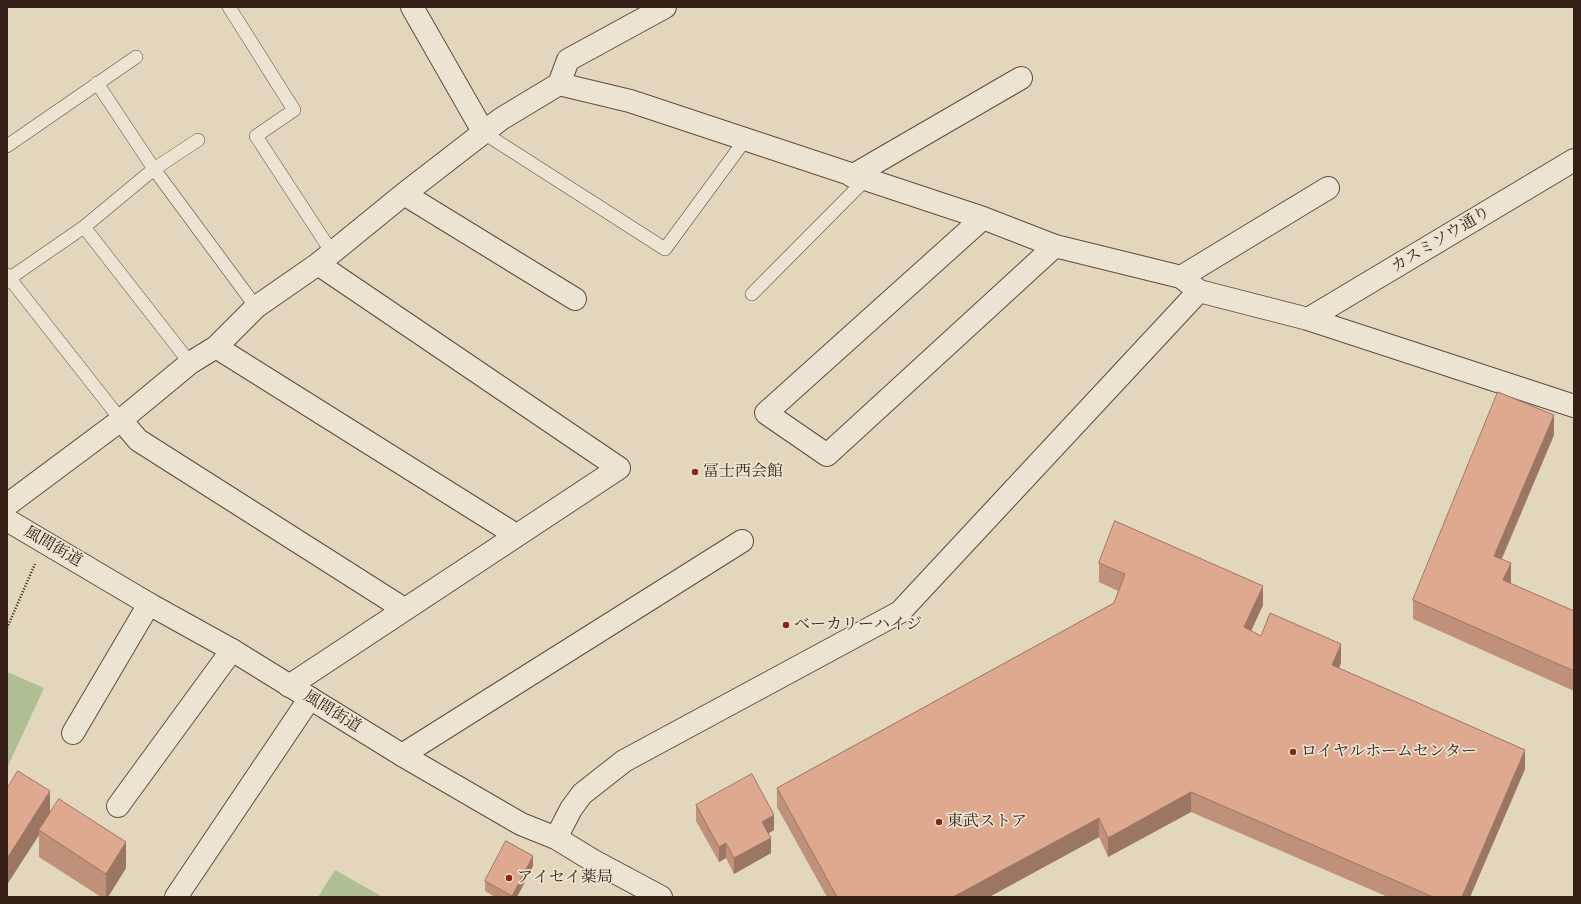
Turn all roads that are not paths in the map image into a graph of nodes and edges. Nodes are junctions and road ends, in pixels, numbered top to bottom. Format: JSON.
{"nodes":[{"id":1,"x":229,"y":7,"type":"edge"},
{"id":2,"x":412,"y":7,"type":"edge"},
{"id":3,"x":665,"y":7,"type":"edge"},
{"id":4,"x":136,"y":57,"type":"dead end"},
{"id":5,"x":1021,"y":78,"type":"dead end"},
{"id":6,"x":97,"y":83,"type":"junction"},
{"id":7,"x":559,"y":84,"type":"junction"},
{"id":8,"x":484,"y":133,"type":"junction"},
{"id":9,"x":198,"y":140,"type":"dead end"},
{"id":10,"x":745,"y":140,"type":"junction"},
{"id":11,"x":7,"y":146,"type":"edge"},
{"id":12,"x":1574,"y":160,"type":"edge"},
{"id":13,"x":154,"y":169,"type":"junction"},
{"id":14,"x":858,"y":178,"type":"junction"},
{"id":15,"x":1328,"y":188,"type":"dead end"},
{"id":16,"x":404,"y":194,"type":"junction"},
{"id":17,"x":983,"y":218,"type":"junction"},
{"id":18,"x":84,"y":227,"type":"junction"},
{"id":19,"x":1055,"y":246,"type":"junction"},
{"id":20,"x":325,"y":257,"type":"junction"},
{"id":21,"x":1180,"y":278,"type":"junction"},
{"id":22,"x":8,"y":279,"type":"edge"},
{"id":23,"x":1199,"y":292,"type":"junction"},
{"id":24,"x":752,"y":294,"type":"dead end"},
{"id":25,"x":575,"y":299,"type":"dead end"},
{"id":26,"x":256,"y":307,"type":"junction"},
{"id":27,"x":1308,"y":319,"type":"junction"},
{"id":28,"x":216,"y":347,"type":"junction"},
{"id":29,"x":190,"y":363,"type":"junction"},
{"id":30,"x":1574,"y":406,"type":"edge"},
{"id":31,"x":121,"y":420,"type":"junction"},
{"id":32,"x":7,"y":505,"type":"edge"},
{"id":33,"x":7,"y":520,"type":"edge"},
{"id":34,"x":516,"y":536,"type":"junction"},
{"id":35,"x":742,"y":542,"type":"dead end"},
{"id":36,"x":149,"y":604,"type":"junction"},
{"id":37,"x":404,"y":609,"type":"junction"},
{"id":38,"x":232,"y":650,"type":"junction"},
{"id":39,"x":289,"y":686,"type":"junction"},
{"id":40,"x":310,"y":698,"type":"junction"},
{"id":41,"x":73,"y":733,"type":"dead end"},
{"id":42,"x":402,"y":755,"type":"junction"},
{"id":43,"x":118,"y":806,"type":"dead end"},
{"id":44,"x":556,"y":838,"type":"junction"},
{"id":45,"x":176,"y":897,"type":"edge"},
{"id":46,"x":661,"y":897,"type":"edge"}],
"edges":[{"from":1,"to":20,"type":"lane"},
{"from":2,"to":8,"type":"street"},
{"from":3,"to":7,"type":"street"},
{"from":4,"to":6,"type":"lane"},
{"from":5,"to":14,"type":"street"},
{"from":6,"to":11,"type":"lane"},
{"from":6,"to":13,"type":"lane"},
{"from":7,"to":8,"type":"street"},
{"from":7,"to":10,"type":"street"},
{"from":8,"to":10,"type":"lane"},
{"from":8,"to":16,"type":"street"},
{"from":9,"to":13,"type":"lane"},
{"from":10,"to":14,"type":"street"},
{"from":12,"to":27,"type":"street","name":"カスミソウ通り"},
{"from":13,"to":18,"type":"lane"},
{"from":13,"to":26,"type":"lane"},
{"from":14,"to":17,"type":"street"},
{"from":14,"to":24,"type":"lane"},
{"from":15,"to":21,"type":"street"},
{"from":16,"to":20,"type":"street"},
{"from":16,"to":25,"type":"street"},
{"from":17,"to":19,"type":"street"},
{"from":17,"to":19,"type":"street"},
{"from":18,"to":22,"type":"lane"},
{"from":18,"to":29,"type":"lane"},
{"from":19,"to":21,"type":"street"},
{"from":20,"to":26,"type":"street"},
{"from":20,"to":34,"type":"street"},
{"from":21,"to":23,"type":"street"},
{"from":22,"to":31,"type":"lane"},
{"from":23,"to":27,"type":"street"},
{"from":23,"to":44,"type":"street"},
{"from":26,"to":28,"type":"street"},
{"from":27,"to":30,"type":"street"},
{"from":28,"to":29,"type":"street"},
{"from":28,"to":34,"type":"street"},
{"from":29,"to":31,"type":"street"},
{"from":31,"to":32,"type":"street"},
{"from":31,"to":37,"type":"street"},
{"from":33,"to":36,"type":"street","name":"風間街道"},
{"from":34,"to":37,"type":"street"},
{"from":35,"to":42,"type":"street"},
{"from":36,"to":38,"type":"street","name":"風間街道"},
{"from":36,"to":41,"type":"street"},
{"from":37,"to":39,"type":"street"},
{"from":38,"to":39,"type":"street","name":"風間街道"},
{"from":38,"to":43,"type":"street"},
{"from":39,"to":40,"type":"street","name":"風間街道"},
{"from":40,"to":42,"type":"street","name":"風間街道"},
{"from":40,"to":45,"type":"street"},
{"from":42,"to":44,"type":"street","name":"風間街道"},
{"from":44,"to":46,"type":"street","name":"風間街道"}]}
